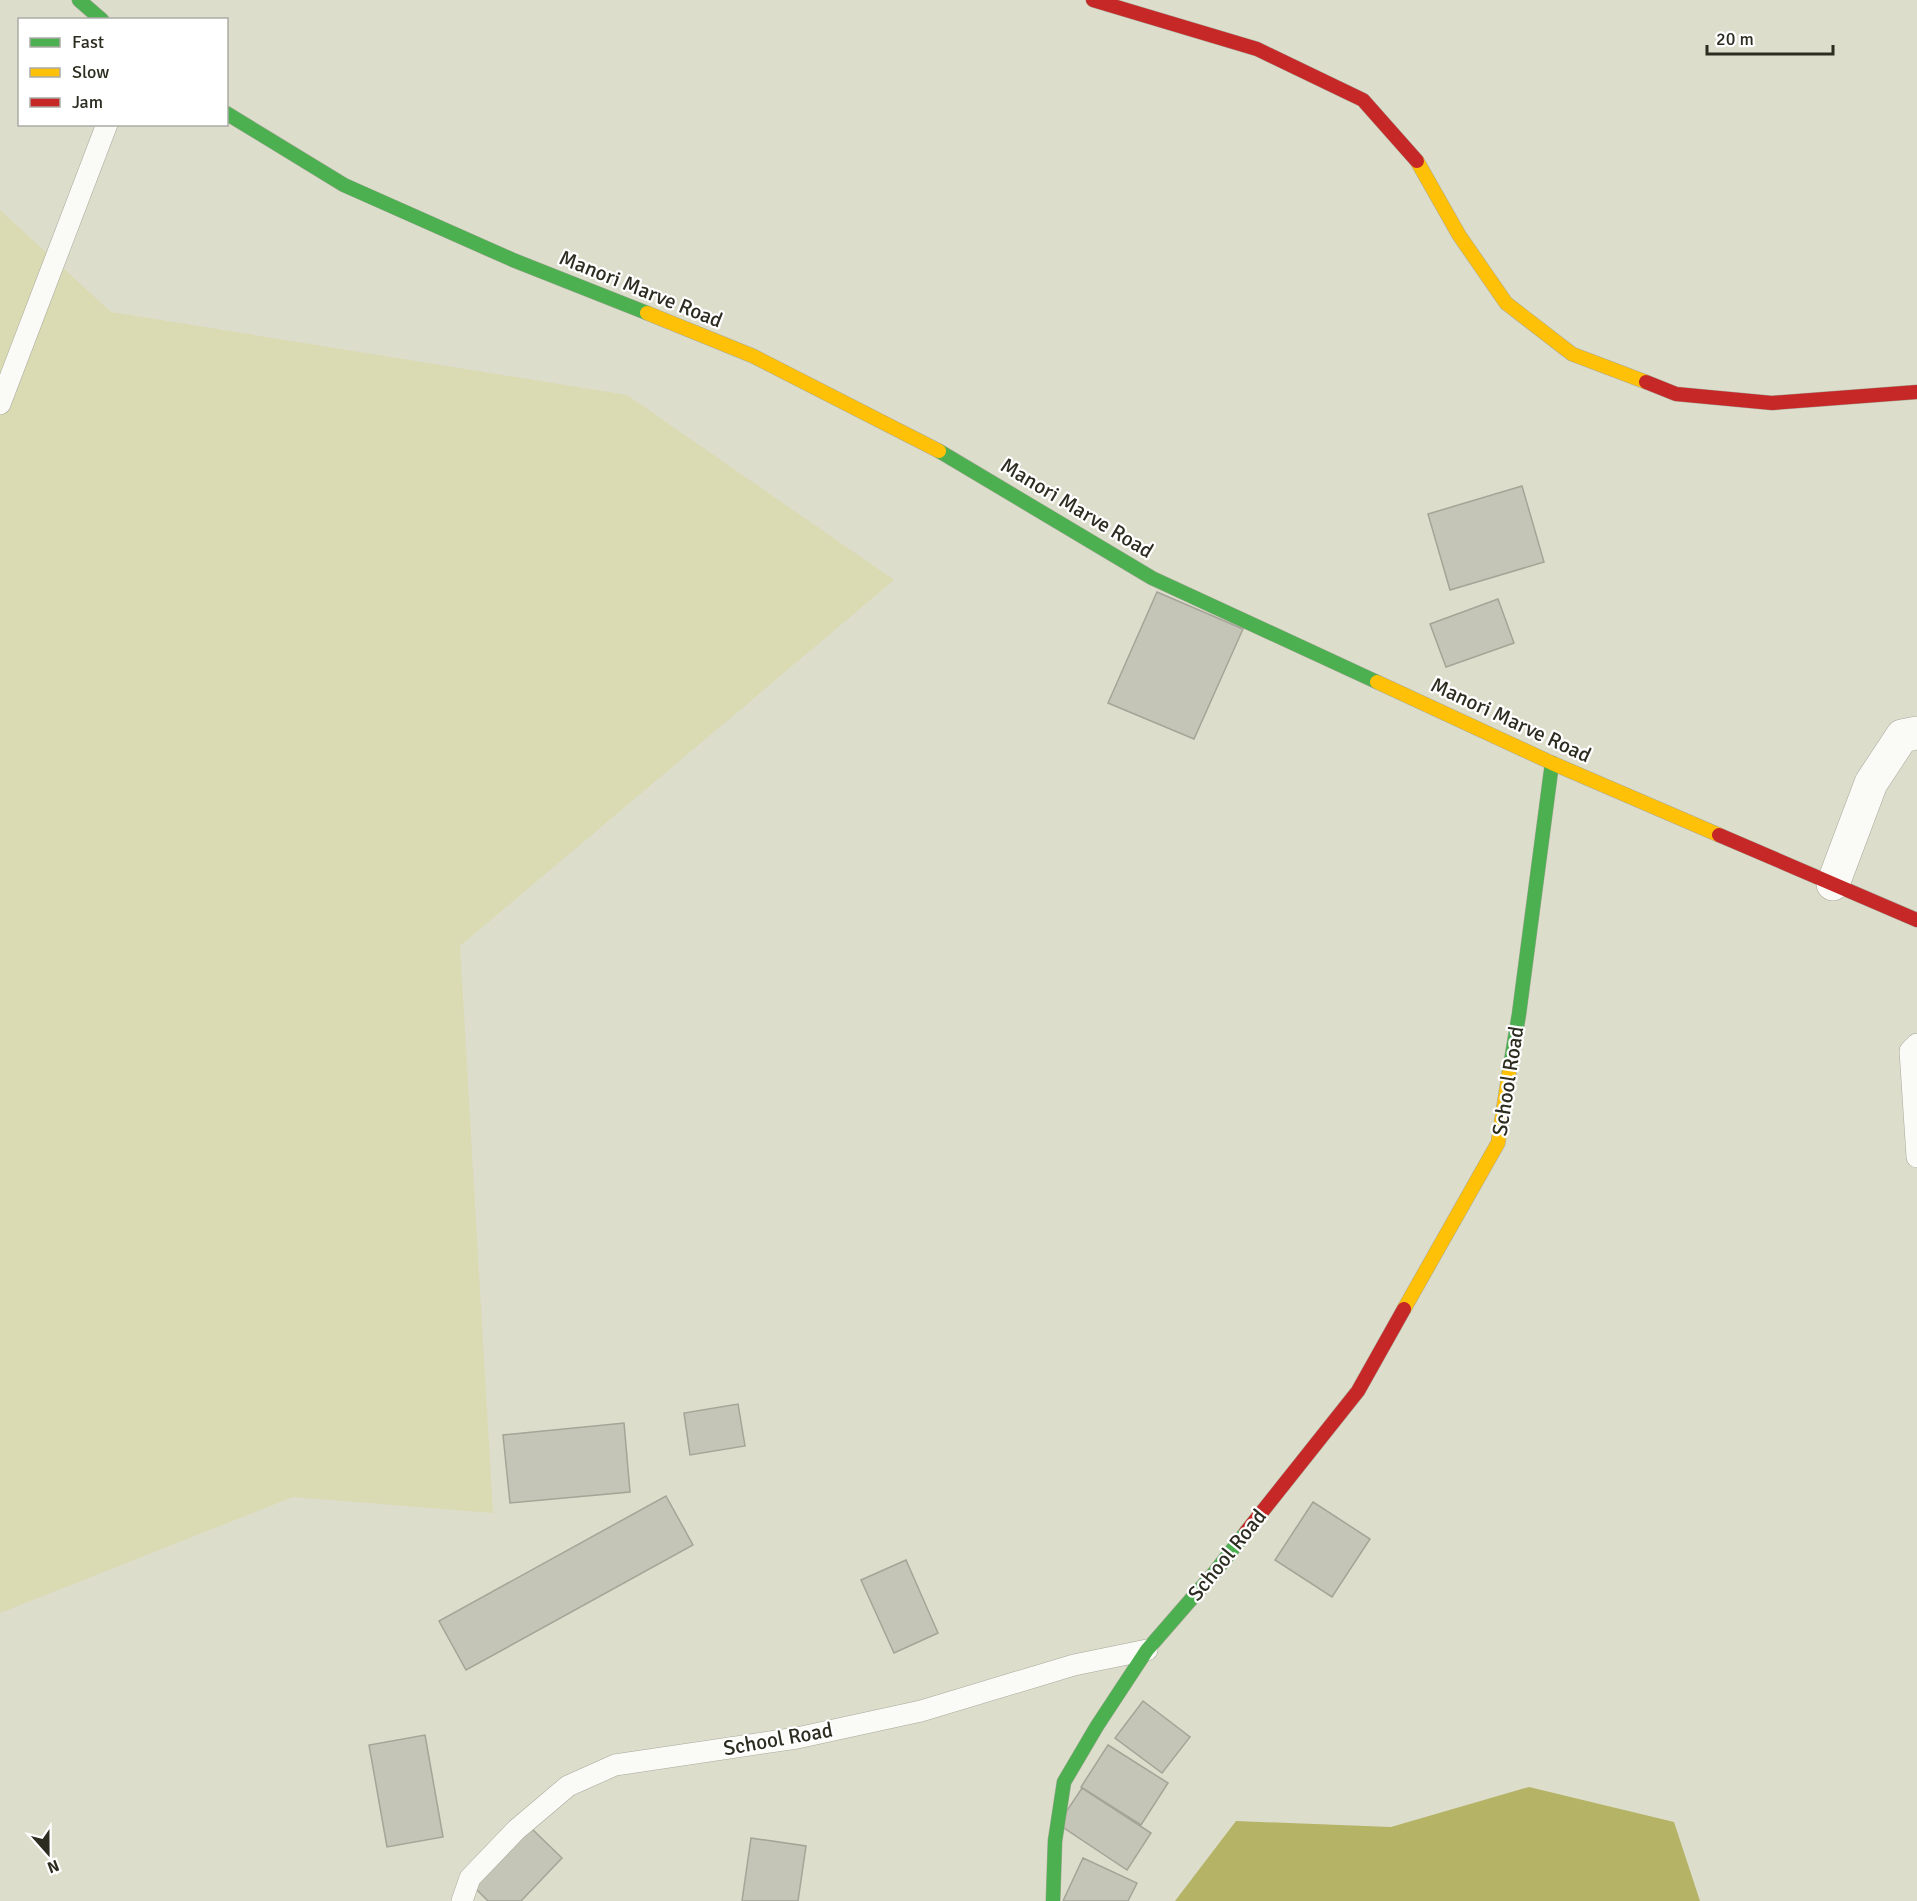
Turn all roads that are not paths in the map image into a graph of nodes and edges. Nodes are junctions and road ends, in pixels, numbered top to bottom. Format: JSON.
{"nodes":[{"id":1,"x":79,"y":0,"type":"edge"},
{"id":2,"x":1093,"y":0,"type":"edge"},
{"id":3,"x":100,"y":18,"type":"edge"},
{"id":4,"x":228,"y":113,"type":"edge"},
{"id":5,"x":106,"y":126,"type":"edge"},
{"id":6,"x":1917,"y":392,"type":"edge"},
{"id":7,"x":0,"y":404,"type":"edge"},
{"id":8,"x":1917,"y":733,"type":"edge"},
{"id":9,"x":1552,"y":763,"type":"junction"},
{"id":10,"x":1833,"y":884,"type":"junction"},
{"id":11,"x":1917,"y":920,"type":"edge"},
{"id":12,"x":1917,"y":1044,"type":"edge"},
{"id":13,"x":1917,"y":1156,"type":"edge"},
{"id":14,"x":1147,"y":1650,"type":"junction"},
{"id":15,"x":462,"y":1901,"type":"edge"},
{"id":16,"x":1053,"y":1901,"type":"edge"}],
"edges":[{"from":1,"to":3,"type":"street"},
{"from":2,"to":6,"type":"street"},
{"from":4,"to":9,"type":"street","name":"Manori Marve Road"},
{"from":5,"to":7,"type":"lane"},
{"from":8,"to":10,"type":"street"},
{"from":9,"to":10,"type":"street","name":"Manori Marve Road"},
{"from":9,"to":14,"type":"street","name":"School Road"},
{"from":10,"to":11,"type":"street","name":"Manori Marve Road"},
{"from":12,"to":13,"type":"lane"},
{"from":14,"to":15,"type":"lane","name":"School Road"},
{"from":14,"to":16,"type":"street"}]}
